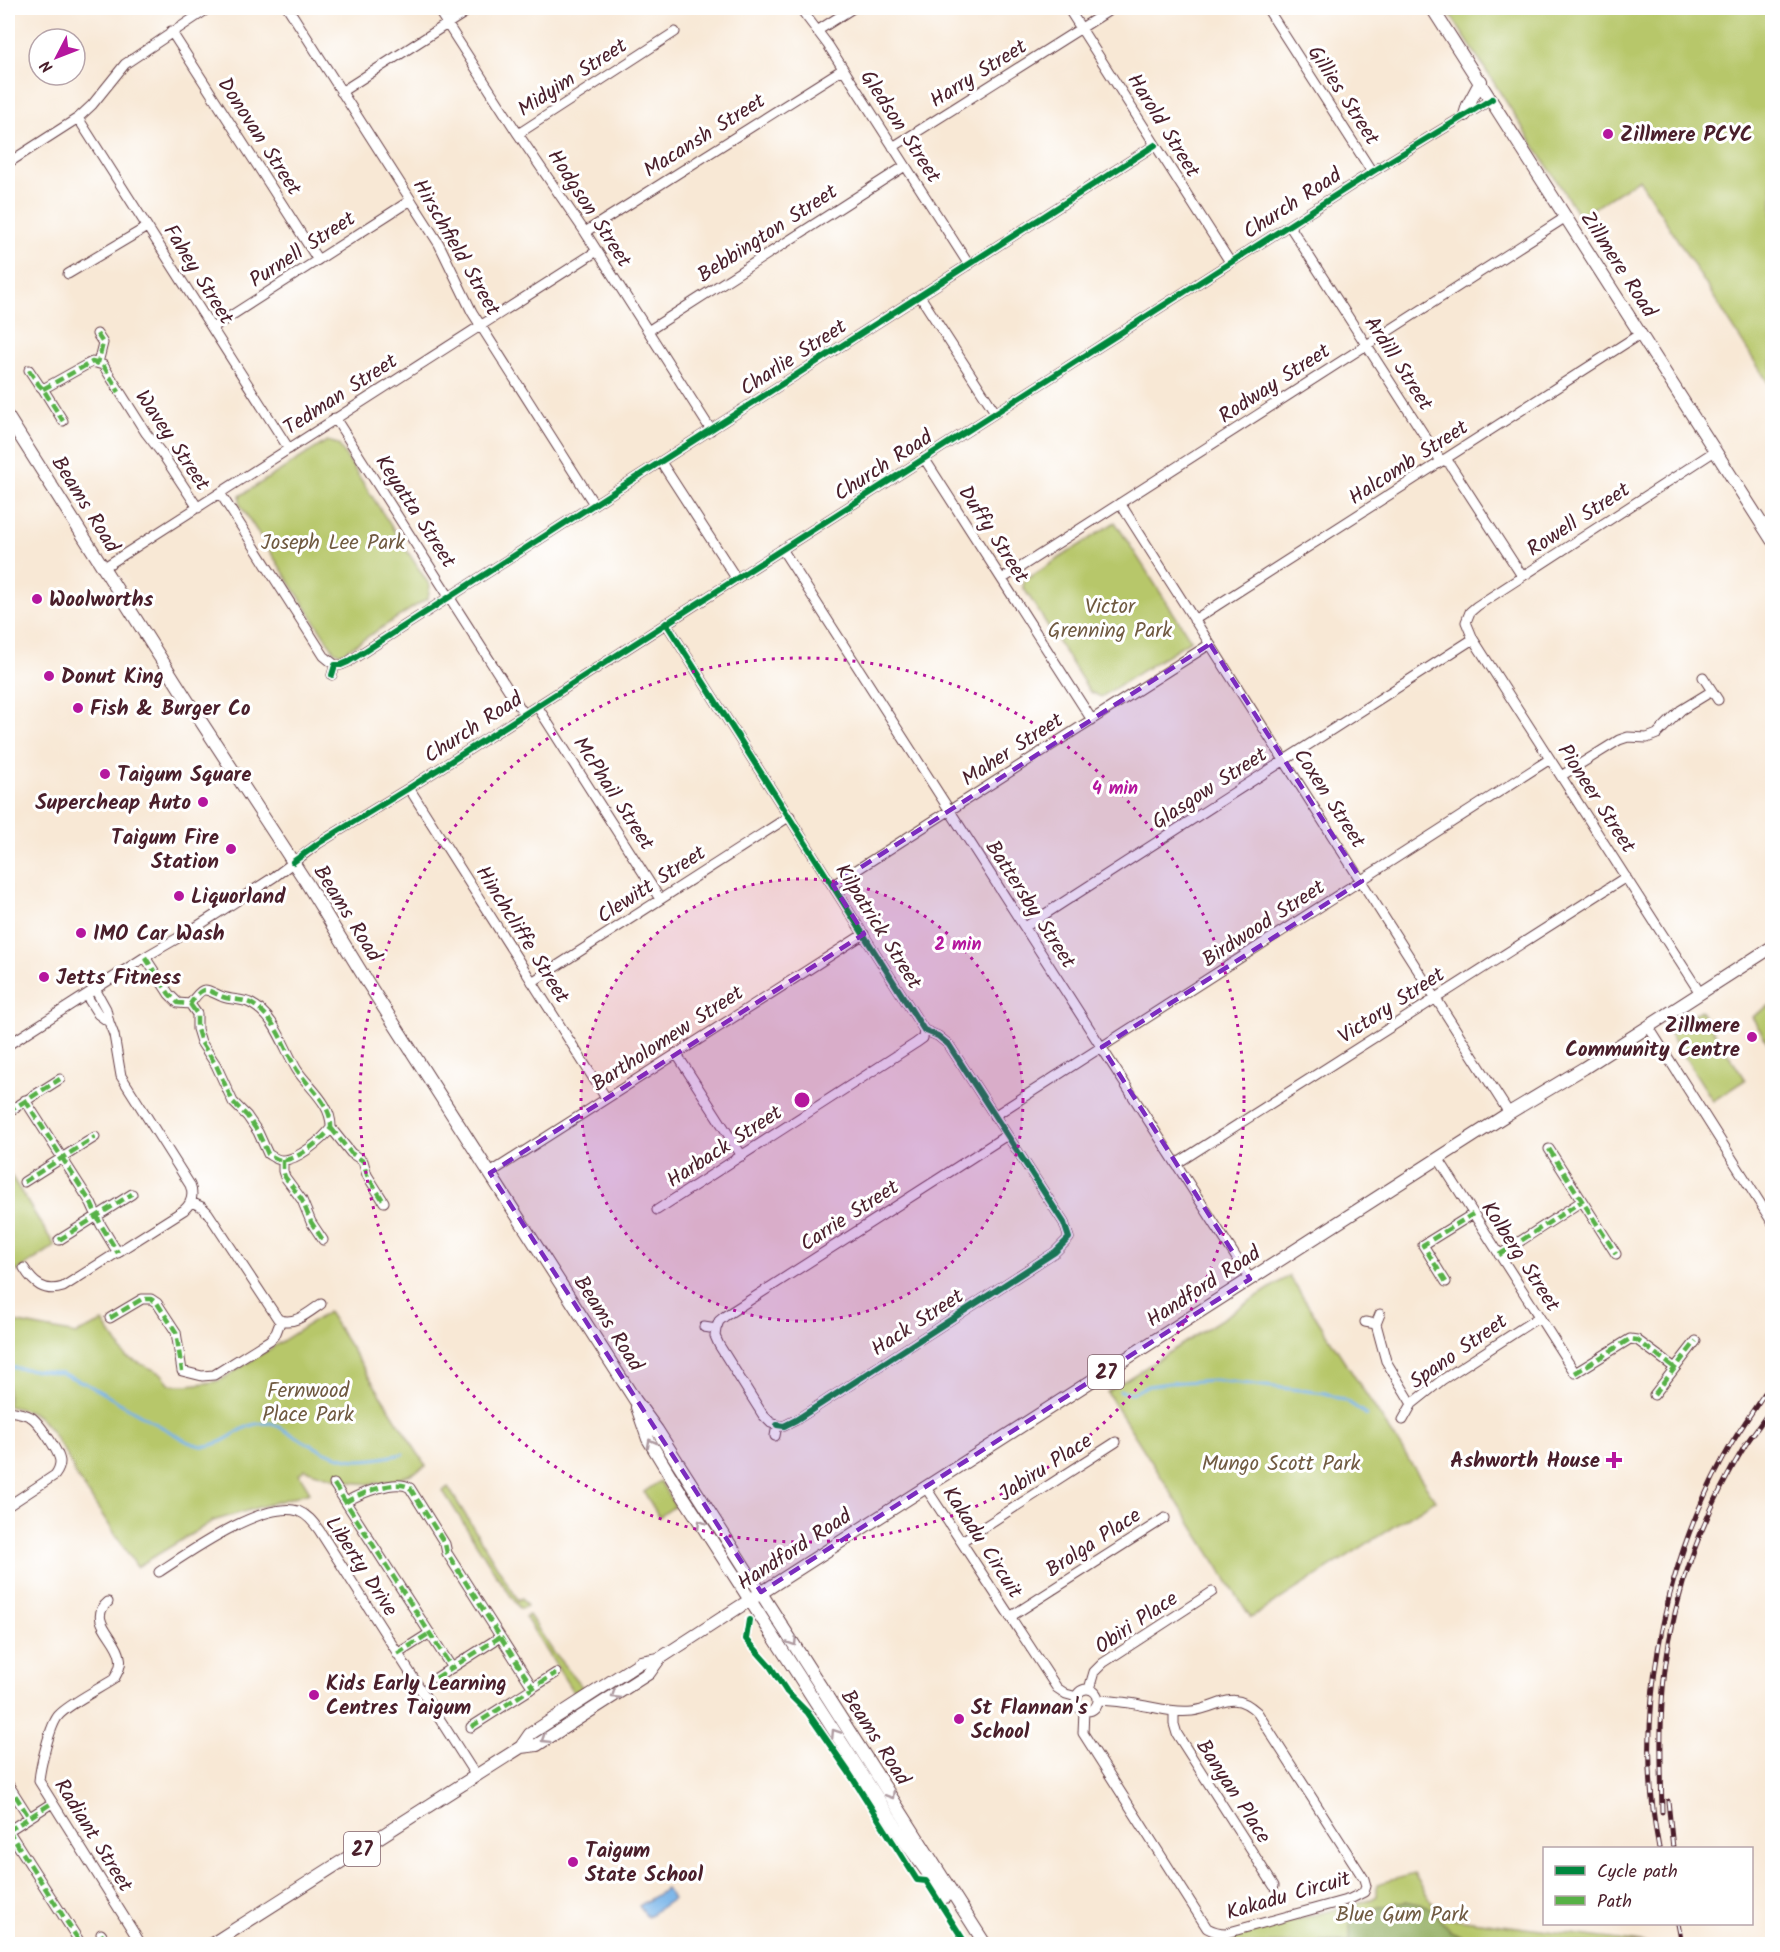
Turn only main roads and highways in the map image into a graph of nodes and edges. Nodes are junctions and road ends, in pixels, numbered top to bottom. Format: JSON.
{"nodes":[{"id":1,"x":1432,"y":8,"type":"edge"},
{"id":2,"x":1480,"y":81,"type":"junction"},
{"id":3,"x":1465,"y":115,"type":"road end"},
{"id":4,"x":8,"y":417,"type":"edge"},
{"id":5,"x":1773,"y":540,"type":"edge"},
{"id":6,"x":1771,"y":947,"type":"edge"},
{"id":7,"x":635,"y":1400,"type":"junction"},
{"id":8,"x":761,"y":1593,"type":"junction"},
{"id":9,"x":749,"y":1600,"type":"junction"},
{"id":10,"x":212,"y":1944,"type":"edge"},
{"id":11,"x":977,"y":1944,"type":"edge"},
{"id":12,"x":985,"y":1944,"type":"edge"}],
"edges":[{"from":1,"to":2,"type":"main road","name":"Zillmere Road"},
{"from":2,"to":3,"type":"main road"},
{"from":2,"to":5,"type":"main road","name":"Zillmere Road"},
{"from":4,"to":7,"type":"main road","name":"Beams Road"},
{"from":6,"to":8,"type":"main road","name":"Handford Road","number":"27"},
{"from":7,"to":8,"type":"main road","name":"Beams Road"},
{"from":9,"to":7,"type":"main road","name":"Beams Road","one_way":true},
{"from":8,"to":9,"type":"main road","name":"Handford Road","number":"27"},
{"from":8,"to":12,"type":"main road","name":"Beams Road","one_way":true},
{"from":9,"to":10,"type":"main road","name":"Handford Road","number":"27"},
{"from":11,"to":9,"type":"main road","name":"Beams Road","one_way":true}]}
